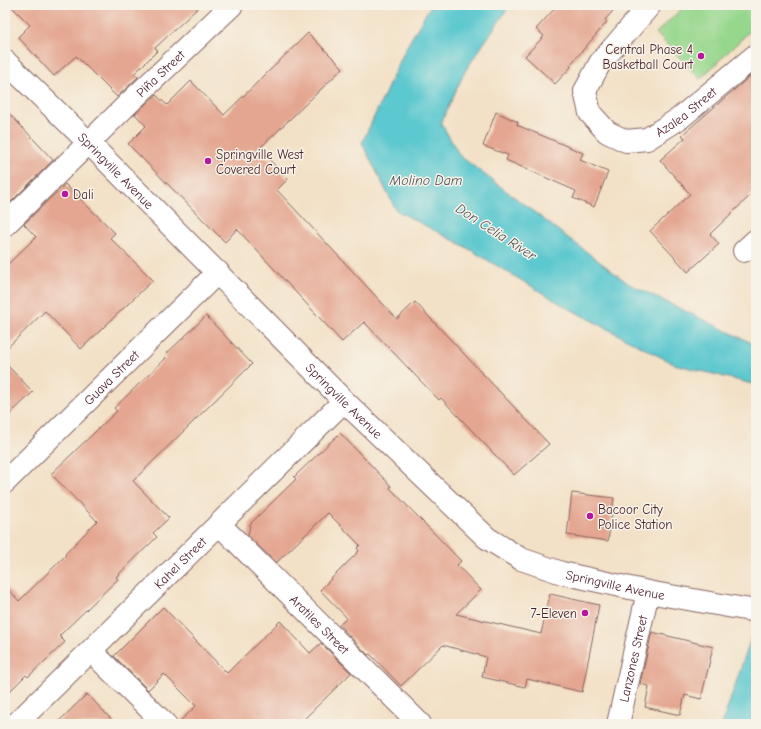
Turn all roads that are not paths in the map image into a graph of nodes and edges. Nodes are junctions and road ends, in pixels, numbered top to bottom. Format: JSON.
{"nodes":[{"id":1,"x":232,"y":5,"type":"edge"},
{"id":2,"x":650,"y":5,"type":"edge"},
{"id":3,"x":756,"y":55,"type":"edge"},
{"id":4,"x":5,"y":61,"type":"edge"},
{"id":5,"x":89,"y":143,"type":"junction"},
{"id":6,"x":5,"y":225,"type":"edge"},
{"id":7,"x":218,"y":272,"type":"junction"},
{"id":8,"x":344,"y":401,"type":"junction"},
{"id":9,"x":5,"y":482,"type":"edge"},
{"id":10,"x":219,"y":524,"type":"junction"},
{"id":11,"x":648,"y":592,"type":"junction"},
{"id":12,"x":748,"y":610,"type":"edge"},
{"id":13,"x":91,"y":651,"type":"junction"},
{"id":14,"x":16,"y":724,"type":"edge"},
{"id":15,"x":165,"y":724,"type":"edge"},
{"id":16,"x":420,"y":724,"type":"edge"},
{"id":17,"x":618,"y":724,"type":"edge"}],
"edges":[{"from":1,"to":5,"type":"street","name":"Piña Street"},
{"from":2,"to":3,"type":"street","name":"Azalea Street"},
{"from":4,"to":5,"type":"street","name":"Springville Avenue"},
{"from":5,"to":6,"type":"street","name":"Piña Street"},
{"from":5,"to":7,"type":"street","name":"Springville Avenue"},
{"from":7,"to":8,"type":"street","name":"Springville Avenue"},
{"from":7,"to":9,"type":"street","name":"Guava Street"},
{"from":8,"to":10,"type":"street","name":"Kahel Street"},
{"from":8,"to":11,"type":"street","name":"Springville Avenue"},
{"from":10,"to":13,"type":"street","name":"Kahel Street"},
{"from":10,"to":16,"type":"street","name":"Aratiles Street"},
{"from":11,"to":12,"type":"street","name":"Springville Avenue"},
{"from":11,"to":17,"type":"street","name":"Lanzones Street"},
{"from":13,"to":14,"type":"street","name":"Kahel Street"},
{"from":13,"to":15,"type":"street"}]}
